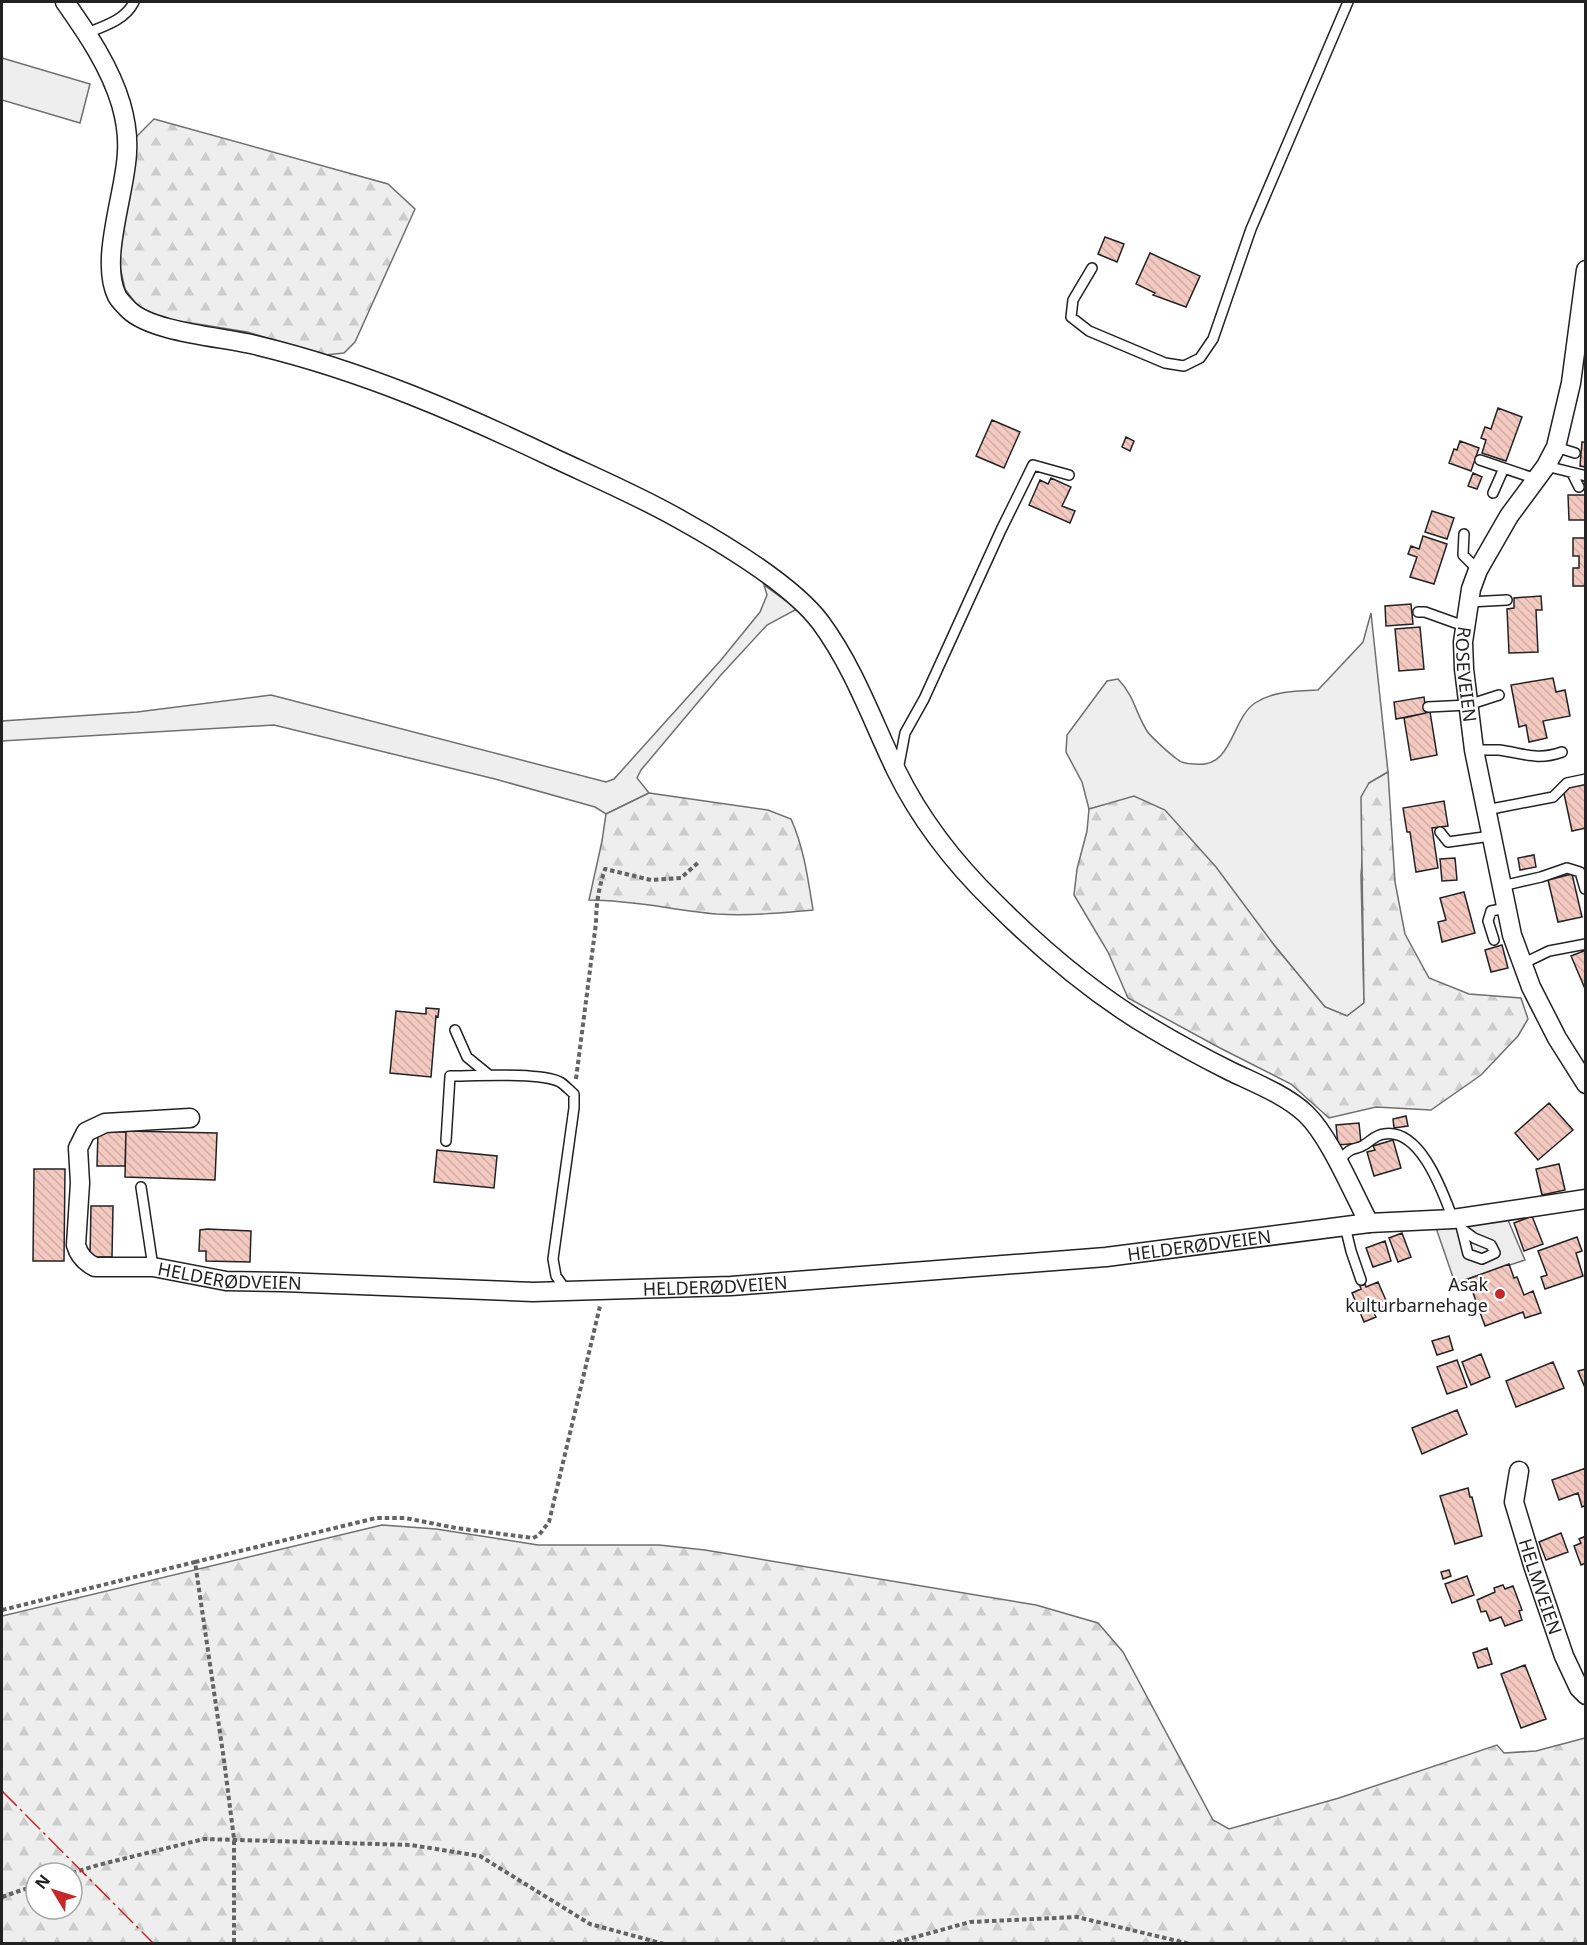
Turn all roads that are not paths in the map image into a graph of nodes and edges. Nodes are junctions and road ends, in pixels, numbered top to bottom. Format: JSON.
{"nodes":[{"id":1,"x":65,"y":2,"type":"edge"},
{"id":2,"x":134,"y":2,"type":"edge"},
{"id":3,"x":1348,"y":2,"type":"edge"},
{"id":4,"x":87,"y":33,"type":"junction"},
{"id":5,"x":1092,"y":268,"type":"dead end"},
{"id":6,"x":1586,"y":270,"type":"edge"},
{"id":7,"x":1582,"y":320,"type":"edge"},
{"id":8,"x":1556,"y":447,"type":"junction"},
{"id":9,"x":1575,"y":453,"type":"dead end"},
{"id":10,"x":1480,"y":460,"type":"dead end"},
{"id":11,"x":1504,"y":468,"type":"junction"},
{"id":12,"x":1541,"y":472,"type":"junction"},
{"id":13,"x":1572,"y":473,"type":"junction"},
{"id":14,"x":1069,"y":475,"type":"dead end"},
{"id":15,"x":1586,"y":476,"type":"edge"},
{"id":16,"x":1579,"y":487,"type":"dead end"},
{"id":17,"x":1493,"y":492,"type":"dead end"},
{"id":18,"x":1464,"y":534,"type":"dead end"},
{"id":19,"x":1478,"y":570,"type":"junction"},
{"id":20,"x":1507,"y":600,"type":"dead end"},
{"id":21,"x":1469,"y":602,"type":"junction"},
{"id":22,"x":1418,"y":612,"type":"dead end"},
{"id":23,"x":1464,"y":626,"type":"junction"},
{"id":24,"x":1499,"y":695,"type":"dead end"},
{"id":25,"x":1468,"y":705,"type":"junction"},
{"id":26,"x":1428,"y":707,"type":"dead end"},
{"id":27,"x":1474,"y":750,"type":"junction"},
{"id":28,"x":1562,"y":752,"type":"dead end"},
{"id":29,"x":897,"y":773,"type":"junction"},
{"id":30,"x":1586,"y":780,"type":"edge"},
{"id":31,"x":1486,"y":810,"type":"junction"},
{"id":32,"x":1440,"y":832,"type":"dead end"},
{"id":33,"x":1491,"y":836,"type":"junction"},
{"id":34,"x":1502,"y":885,"type":"junction"},
{"id":35,"x":1585,"y":889,"type":"edge"},
{"id":36,"x":1506,"y":908,"type":"junction"},
{"id":37,"x":1494,"y":940,"type":"dead end"},
{"id":38,"x":1586,"y":944,"type":"edge"},
{"id":39,"x":1521,"y":964,"type":"junction"},
{"id":40,"x":455,"y":1030,"type":"dead end"},
{"id":41,"x":489,"y":1075,"type":"junction"},
{"id":42,"x":1586,"y":1084,"type":"edge"},
{"id":43,"x":190,"y":1118,"type":"dead end"},
{"id":44,"x":446,"y":1141,"type":"dead end"},
{"id":45,"x":1338,"y":1163,"type":"junction"},
{"id":46,"x":141,"y":1187,"type":"dead end"},
{"id":47,"x":1586,"y":1199,"type":"edge"},
{"id":48,"x":1458,"y":1222,"type":"junction"},
{"id":49,"x":1369,"y":1223,"type":"junction"},
{"id":50,"x":1345,"y":1226,"type":"junction"},
{"id":51,"x":153,"y":1267,"type":"junction"},
{"id":52,"x":1361,"y":1280,"type":"dead end"},
{"id":53,"x":568,"y":1292,"type":"junction"},
{"id":54,"x":1519,"y":1471,"type":"dead end"},
{"id":55,"x":1586,"y":1695,"type":"edge"}],
"edges":[{"from":1,"to":4,"type":"street"},
{"from":2,"to":4,"type":"lane"},
{"from":3,"to":5,"type":"lane"},
{"from":4,"to":29,"type":"street"},
{"from":6,"to":7,"type":"street","name":"ROSEVEIEN"},
{"from":7,"to":8,"type":"street","name":"ROSEVEIEN"},
{"from":8,"to":9,"type":"lane"},
{"from":8,"to":12,"type":"street","name":"ROSEVEIEN"},
{"from":10,"to":11,"type":"lane"},
{"from":11,"to":12,"type":"lane"},
{"from":11,"to":17,"type":"lane"},
{"from":12,"to":13,"type":"lane"},
{"from":12,"to":19,"type":"street","name":"ROSEVEIEN"},
{"from":13,"to":15,"type":"lane"},
{"from":13,"to":16,"type":"lane"},
{"from":14,"to":29,"type":"lane"},
{"from":18,"to":19,"type":"lane"},
{"from":19,"to":21,"type":"street","name":"ROSEVEIEN"},
{"from":20,"to":21,"type":"lane"},
{"from":21,"to":23,"type":"street","name":"ROSEVEIEN"},
{"from":22,"to":23,"type":"lane"},
{"from":23,"to":25,"type":"street","name":"ROSEVEIEN"},
{"from":24,"to":25,"type":"lane"},
{"from":25,"to":26,"type":"lane"},
{"from":25,"to":27,"type":"street","name":"ROSEVEIEN"},
{"from":27,"to":28,"type":"lane"},
{"from":27,"to":31,"type":"street","name":"ROSEVEIEN"},
{"from":29,"to":45,"type":"street"},
{"from":30,"to":31,"type":"lane"},
{"from":31,"to":33,"type":"street","name":"ROSEVEIEN"},
{"from":32,"to":33,"type":"lane"},
{"from":33,"to":34,"type":"street","name":"ROSEVEIEN"},
{"from":34,"to":35,"type":"lane"},
{"from":34,"to":36,"type":"street","name":"ROSEVEIEN"},
{"from":36,"to":37,"type":"lane"},
{"from":36,"to":39,"type":"street","name":"ROSEVEIEN"},
{"from":38,"to":39,"type":"lane"},
{"from":39,"to":42,"type":"street","name":"ROSEVEIEN"},
{"from":40,"to":41,"type":"lane"},
{"from":41,"to":44,"type":"lane"},
{"from":41,"to":53,"type":"lane"},
{"from":43,"to":51,"type":"street","name":"HELDERØDVEIEN"},
{"from":45,"to":48,"type":"lane"},
{"from":45,"to":49,"type":"street"},
{"from":46,"to":51,"type":"lane"},
{"from":47,"to":48,"type":"street","name":"HELDERØDVEIEN"},
{"from":48,"to":49,"type":"street","name":"HELDERØDVEIEN"},
{"from":49,"to":50,"type":"street","name":"HELDERØDVEIEN"},
{"from":50,"to":52,"type":"lane"},
{"from":50,"to":53,"type":"street","name":"HELDERØDVEIEN"},
{"from":51,"to":53,"type":"street","name":"HELDERØDVEIEN"},
{"from":54,"to":55,"type":"street","name":"HELMVEIEN"}]}
